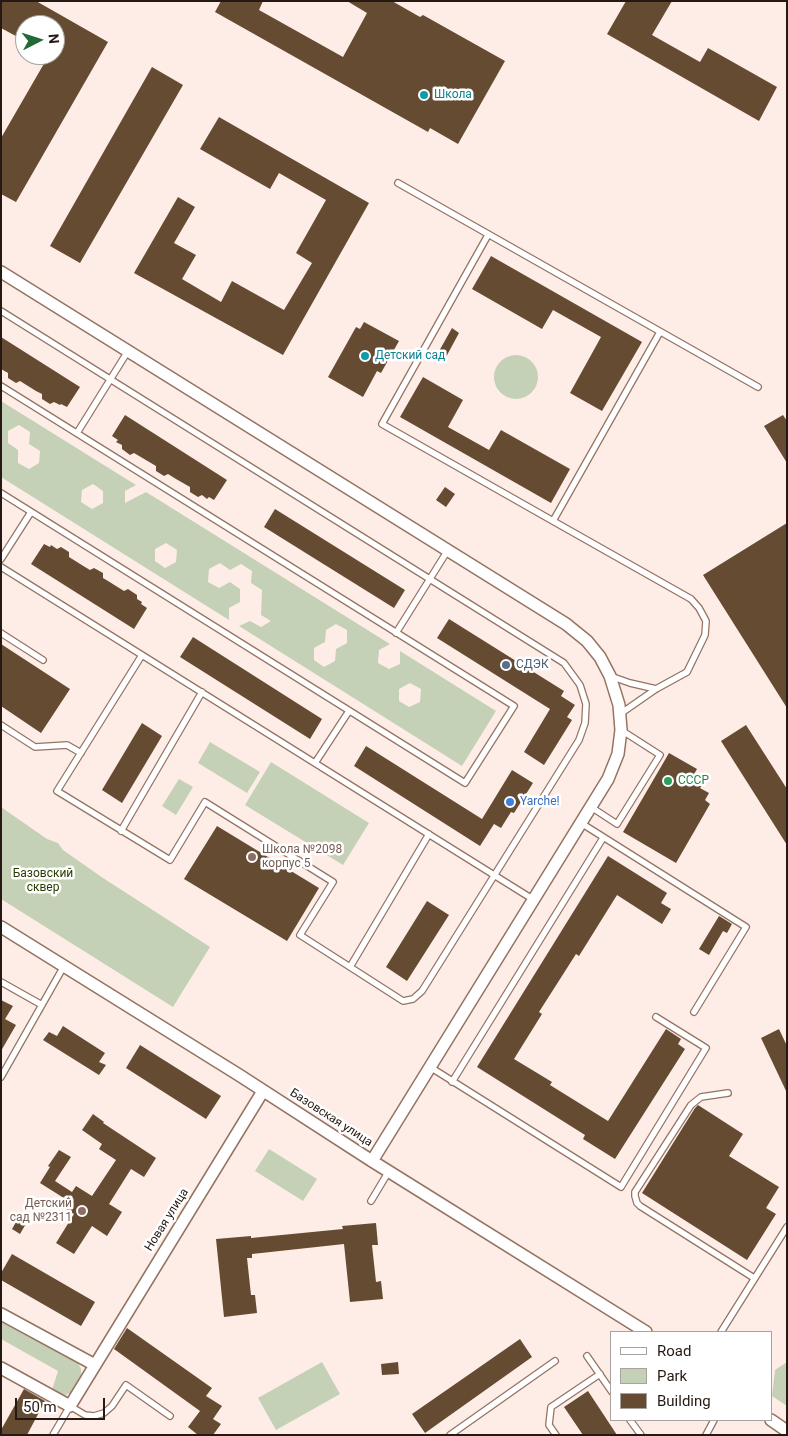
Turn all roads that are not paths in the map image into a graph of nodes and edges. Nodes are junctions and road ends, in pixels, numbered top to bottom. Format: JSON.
{"nodes":[{"id":1,"x":398,"y":183,"type":"dead end"},
{"id":2,"x":488,"y":234,"type":"junction"},
{"id":3,"x":1,"y":272,"type":"edge"},
{"id":4,"x":1,"y":311,"type":"edge"},
{"id":5,"x":660,"y":332,"type":"junction"},
{"id":6,"x":128,"y":351,"type":"junction"},
{"id":7,"x":110,"y":379,"type":"junction"},
{"id":8,"x":1,"y":386,"type":"edge"},
{"id":9,"x":758,"y":387,"type":"dead end"},
{"id":10,"x":77,"y":433,"type":"junction"},
{"id":11,"x":1,"y":493,"type":"edge"},
{"id":12,"x":31,"y":512,"type":"junction"},
{"id":13,"x":554,"y":521,"type":"junction"},
{"id":14,"x":448,"y":550,"type":"junction"},
{"id":15,"x":1,"y":559,"type":"edge"},
{"id":16,"x":1,"y":567,"type":"edge"},
{"id":17,"x":430,"y":579,"type":"junction"},
{"id":18,"x":1,"y":633,"type":"edge"},
{"id":19,"x":396,"y":633,"type":"junction"},
{"id":20,"x":142,"y":655,"type":"junction"},
{"id":21,"x":43,"y":660,"type":"dead end"},
{"id":22,"x":610,"y":676,"type":"junction"},
{"id":23,"x":656,"y":689,"type":"junction"},
{"id":24,"x":202,"y":692,"type":"junction"},
{"id":25,"x":349,"y":711,"type":"junction"},
{"id":26,"x":620,"y":714,"type":"junction"},
{"id":27,"x":1,"y":725,"type":"edge"},
{"id":28,"x":621,"y":730,"type":"junction"},
{"id":29,"x":81,"y":753,"type":"junction"},
{"id":30,"x":315,"y":763,"type":"junction"},
{"id":31,"x":591,"y":807,"type":"junction"},
{"id":32,"x":580,"y":824,"type":"junction"},
{"id":33,"x":121,"y":831,"type":"junction"},
{"id":34,"x":429,"y":834,"type":"junction"},
{"id":35,"x":603,"y":838,"type":"junction"},
{"id":36,"x":494,"y":875,"type":"junction"},
{"id":37,"x":534,"y":900,"type":"junction"},
{"id":38,"x":1,"y":927,"type":"edge"},
{"id":39,"x":64,"y":966,"type":"junction"},
{"id":40,"x":350,"y":967,"type":"junction"},
{"id":41,"x":1,"y":982,"type":"edge"},
{"id":42,"x":42,"y":1005,"type":"junction"},
{"id":43,"x":694,"y":1012,"type":"dead end"},
{"id":44,"x":656,"y":1017,"type":"dead end"},
{"id":45,"x":430,"y":1067,"type":"junction"},
{"id":46,"x":1,"y":1077,"type":"edge"},
{"id":47,"x":452,"y":1082,"type":"junction"},
{"id":48,"x":263,"y":1091,"type":"junction"},
{"id":49,"x":728,"y":1093,"type":"dead end"},
{"id":50,"x":372,"y":1161,"type":"junction"},
{"id":51,"x":389,"y":1171,"type":"junction"},
{"id":52,"x":371,"y":1202,"type":"dead end"},
{"id":53,"x":787,"y":1227,"type":"edge"},
{"id":54,"x":754,"y":1278,"type":"junction"},
{"id":55,"x":1,"y":1314,"type":"edge"},
{"id":56,"x":644,"y":1331,"type":"edge"},
{"id":57,"x":722,"y":1331,"type":"edge"},
{"id":58,"x":587,"y":1356,"type":"dead end"},
{"id":59,"x":554,"y":1361,"type":"dead end"},
{"id":60,"x":94,"y":1365,"type":"junction"},
{"id":61,"x":1,"y":1368,"type":"edge"},
{"id":62,"x":600,"y":1374,"type":"junction"},
{"id":63,"x":610,"y":1389,"type":"edge"},
{"id":64,"x":70,"y":1406,"type":"junction"},
{"id":65,"x":170,"y":1416,"type":"dead end"},
{"id":66,"x":631,"y":1421,"type":"edge"},
{"id":67,"x":713,"y":1421,"type":"edge"},
{"id":68,"x":772,"y":1421,"type":"edge"},
{"id":69,"x":787,"y":1431,"type":"edge"},
{"id":70,"x":53,"y":1435,"type":"edge"},
{"id":71,"x":450,"y":1435,"type":"edge"},
{"id":72,"x":556,"y":1435,"type":"edge"},
{"id":73,"x":641,"y":1435,"type":"edge"},
{"id":74,"x":706,"y":1435,"type":"edge"}],
"edges":[{"from":1,"to":2,"type":"lane"},
{"from":2,"to":5,"type":"lane"},
{"from":2,"to":13,"type":"lane"},
{"from":3,"to":6,"type":"street"},
{"from":4,"to":7,"type":"lane"},
{"from":5,"to":9,"type":"lane"},
{"from":5,"to":13,"type":"lane"},
{"from":6,"to":7,"type":"lane"},
{"from":6,"to":14,"type":"street"},
{"from":7,"to":10,"type":"lane"},
{"from":7,"to":17,"type":"lane"},
{"from":8,"to":10,"type":"lane"},
{"from":10,"to":19,"type":"lane"},
{"from":11,"to":12,"type":"lane"},
{"from":12,"to":15,"type":"lane"},
{"from":12,"to":25,"type":"lane"},
{"from":13,"to":23,"type":"lane"},
{"from":14,"to":17,"type":"lane"},
{"from":14,"to":22,"type":"street"},
{"from":16,"to":20,"type":"lane"},
{"from":17,"to":19,"type":"lane"},
{"from":17,"to":36,"type":"lane"},
{"from":18,"to":21,"type":"lane"},
{"from":19,"to":25,"type":"lane"},
{"from":20,"to":24,"type":"lane"},
{"from":20,"to":29,"type":"lane"},
{"from":22,"to":23,"type":"lane"},
{"from":22,"to":26,"type":"street"},
{"from":23,"to":26,"type":"lane"},
{"from":24,"to":30,"type":"lane"},
{"from":24,"to":33,"type":"lane"},
{"from":25,"to":30,"type":"lane"},
{"from":26,"to":28,"type":"street"},
{"from":27,"to":29,"type":"lane"},
{"from":28,"to":31,"type":"street"},
{"from":28,"to":31,"type":"lane"},
{"from":29,"to":33,"type":"lane"},
{"from":30,"to":34,"type":"lane"},
{"from":31,"to":32,"type":"street"},
{"from":32,"to":35,"type":"lane"},
{"from":32,"to":37,"type":"street"},
{"from":33,"to":40,"type":"lane"},
{"from":34,"to":36,"type":"lane"},
{"from":34,"to":40,"type":"lane"},
{"from":35,"to":43,"type":"lane"},
{"from":35,"to":47,"type":"lane"},
{"from":36,"to":37,"type":"lane"},
{"from":36,"to":40,"type":"lane"},
{"from":37,"to":45,"type":"street"},
{"from":38,"to":39,"type":"street","name":"Базовская улица"},
{"from":39,"to":42,"type":"lane"},
{"from":39,"to":48,"type":"street","name":"Базовская улица"},
{"from":41,"to":42,"type":"lane"},
{"from":42,"to":46,"type":"lane"},
{"from":44,"to":47,"type":"lane"},
{"from":45,"to":47,"type":"lane"},
{"from":45,"to":50,"type":"street"},
{"from":48,"to":50,"type":"street","name":"Базовская улица"},
{"from":48,"to":60,"type":"street","name":"Новая улица"},
{"from":49,"to":54,"type":"lane"},
{"from":50,"to":51,"type":"street","name":"Базовская улица"},
{"from":51,"to":52,"type":"lane"},
{"from":51,"to":56,"type":"street","name":"Базовская улица"},
{"from":53,"to":54,"type":"lane"},
{"from":54,"to":57,"type":"lane"},
{"from":55,"to":60,"type":"street"},
{"from":58,"to":62,"type":"lane"},
{"from":59,"to":71,"type":"lane"},
{"from":60,"to":64,"type":"street","name":"Новая улица"},
{"from":61,"to":64,"type":"street"},
{"from":62,"to":63,"type":"lane"},
{"from":62,"to":72,"type":"lane"},
{"from":64,"to":65,"type":"lane"},
{"from":64,"to":70,"type":"lane"},
{"from":66,"to":73,"type":"lane"},
{"from":67,"to":74,"type":"lane"},
{"from":68,"to":69,"type":"street"}]}
